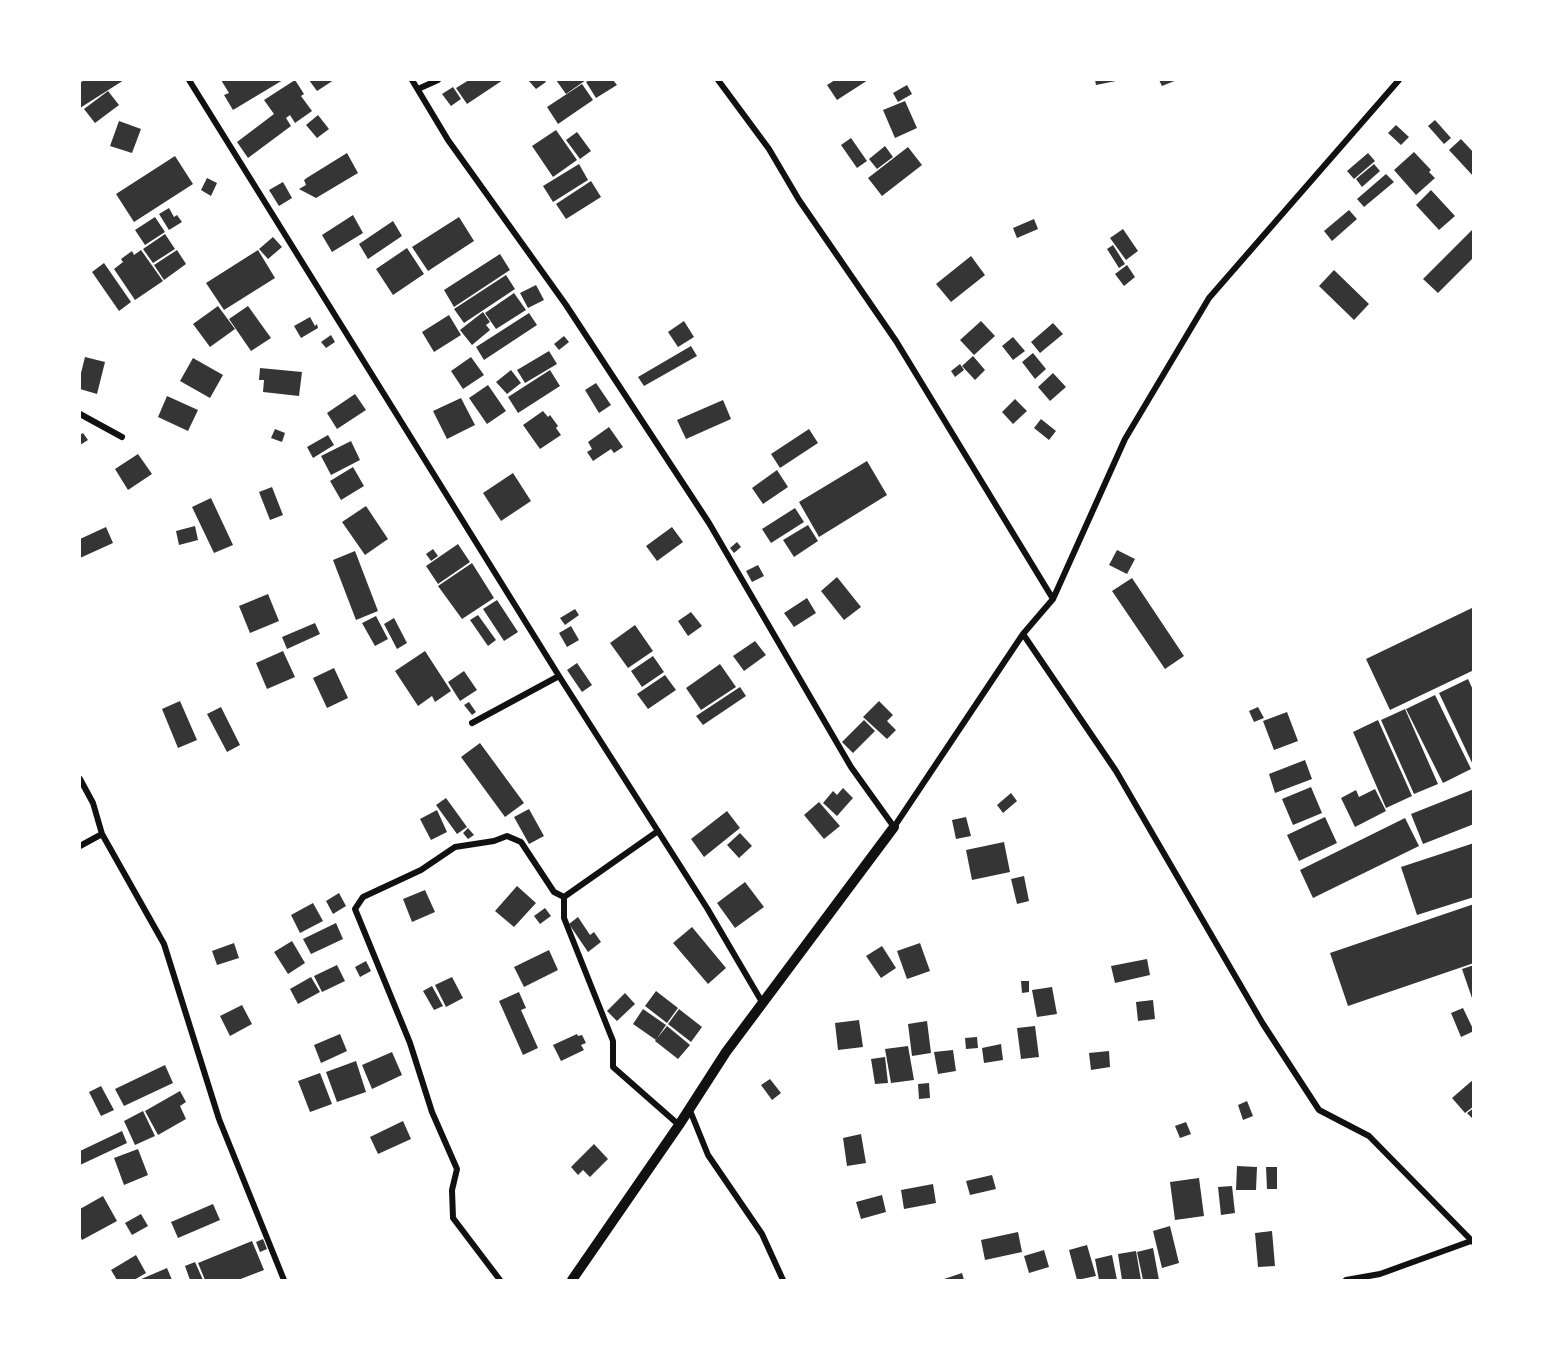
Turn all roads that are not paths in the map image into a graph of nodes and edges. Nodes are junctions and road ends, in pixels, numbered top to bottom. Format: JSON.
{"nodes":[{"id":1,"x":189,"y":80,"type":"edge"},
{"id":2,"x":412,"y":80,"type":"edge"},
{"id":3,"x":438,"y":80,"type":"edge"},
{"id":4,"x":717,"y":80,"type":"edge"},
{"id":5,"x":1399,"y":80,"type":"edge"},
{"id":6,"x":418,"y":89,"type":"junction"},
{"id":7,"x":80,"y":414,"type":"edge"},
{"id":8,"x":122,"y":437,"type":"dead end"},
{"id":9,"x":1053,"y":599,"type":"junction"},
{"id":10,"x":1023,"y":634,"type":"junction"},
{"id":11,"x":559,"y":676,"type":"junction"},
{"id":12,"x":472,"y":723,"type":"dead end"},
{"id":13,"x":80,"y":779,"type":"edge"},
{"id":14,"x":894,"y":827,"type":"junction"},
{"id":15,"x":658,"y":831,"type":"junction"},
{"id":16,"x":102,"y":834,"type":"junction"},
{"id":17,"x":80,"y":846,"type":"edge"},
{"id":18,"x":564,"y":897,"type":"junction"},
{"id":19,"x":762,"y":1002,"type":"junction"},
{"id":20,"x":689,"y":1108,"type":"junction"},
{"id":21,"x":679,"y":1125,"type":"junction"},
{"id":22,"x":1472,"y":1242,"type":"edge"},
{"id":23,"x":284,"y":1281,"type":"edge"},
{"id":24,"x":500,"y":1281,"type":"edge"},
{"id":25,"x":572,"y":1281,"type":"edge"},
{"id":26,"x":783,"y":1281,"type":"edge"},
{"id":27,"x":1346,"y":1281,"type":"edge"}],
"edges":[{"from":1,"to":11,"type":"street"},
{"from":2,"to":6,"type":"street"},
{"from":3,"to":6,"type":"street"},
{"from":4,"to":9,"type":"street"},
{"from":5,"to":9,"type":"street"},
{"from":6,"to":14,"type":"street"},
{"from":7,"to":8,"type":"street"},
{"from":9,"to":10,"type":"street"},
{"from":10,"to":14,"type":"street"},
{"from":10,"to":22,"type":"street"},
{"from":11,"to":12,"type":"street"},
{"from":11,"to":15,"type":"street"},
{"from":13,"to":16,"type":"street"},
{"from":14,"to":19,"type":"street"},
{"from":15,"to":18,"type":"street"},
{"from":15,"to":19,"type":"street"},
{"from":16,"to":17,"type":"street"},
{"from":16,"to":23,"type":"street"},
{"from":18,"to":21,"type":"street"},
{"from":18,"to":24,"type":"street"},
{"from":19,"to":20,"type":"street"},
{"from":20,"to":21,"type":"street"},
{"from":20,"to":26,"type":"street"},
{"from":21,"to":25,"type":"street"},
{"from":22,"to":27,"type":"street"}]}
